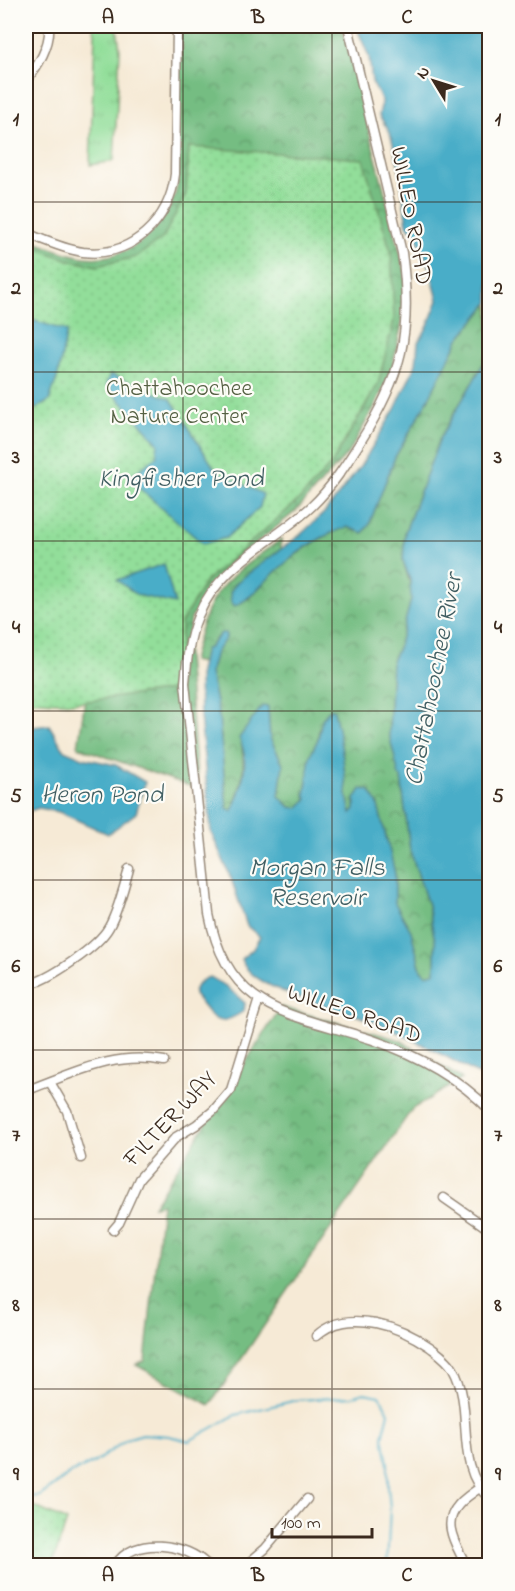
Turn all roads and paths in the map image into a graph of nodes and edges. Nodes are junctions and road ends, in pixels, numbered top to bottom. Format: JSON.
{"nodes":[{"id":1,"x":49,"y":26,"type":"edge"},
{"id":2,"x":177,"y":26,"type":"edge"},
{"id":3,"x":348,"y":26,"type":"edge"},
{"id":4,"x":26,"y":80,"type":"edge"},
{"id":5,"x":26,"y":233,"type":"edge"},
{"id":6,"x":129,"y":869,"type":"dead end"},
{"id":7,"x":26,"y":985,"type":"edge"},
{"id":8,"x":259,"y":999,"type":"junction"},
{"id":9,"x":164,"y":1061,"type":"dead end"},
{"id":10,"x":50,"y":1082,"type":"junction"},
{"id":11,"x":26,"y":1089,"type":"edge"},
{"id":12,"x":489,"y":1110,"type":"edge"},
{"id":13,"x":81,"y":1158,"type":"dead end"},
{"id":14,"x":444,"y":1198,"type":"dead end"},
{"id":15,"x":113,"y":1230,"type":"dead end"},
{"id":16,"x":489,"y":1230,"type":"edge"},
{"id":17,"x":316,"y":1336,"type":"dead end"},
{"id":18,"x":489,"y":1481,"type":"edge"},
{"id":19,"x":480,"y":1488,"type":"junction"},
{"id":20,"x":307,"y":1499,"type":"dead end"},
{"id":21,"x":489,"y":1499,"type":"edge"},
{"id":22,"x":114,"y":1566,"type":"edge"},
{"id":23,"x":208,"y":1566,"type":"edge"},
{"id":24,"x":245,"y":1566,"type":"edge"},
{"id":25,"x":466,"y":1566,"type":"edge"}],
"edges":[{"from":1,"to":4,"type":"street"},
{"from":2,"to":5,"type":"street"},
{"from":3,"to":8,"type":"street","name":"WILLEO ROAD"},
{"from":6,"to":7,"type":"street"},
{"from":8,"to":12,"type":"street","name":"WILLEO ROAD"},
{"from":8,"to":15,"type":"street","name":"FILTER WAY"},
{"from":9,"to":10,"type":"street"},
{"from":10,"to":11,"type":"street"},
{"from":10,"to":13,"type":"street"},
{"from":14,"to":16,"type":"street"},
{"from":17,"to":19,"type":"street"},
{"from":18,"to":19,"type":"street"},
{"from":19,"to":21,"type":"street"},
{"from":19,"to":25,"type":"street"},
{"from":20,"to":24,"type":"street"},
{"from":22,"to":23,"type":"street"}]}
